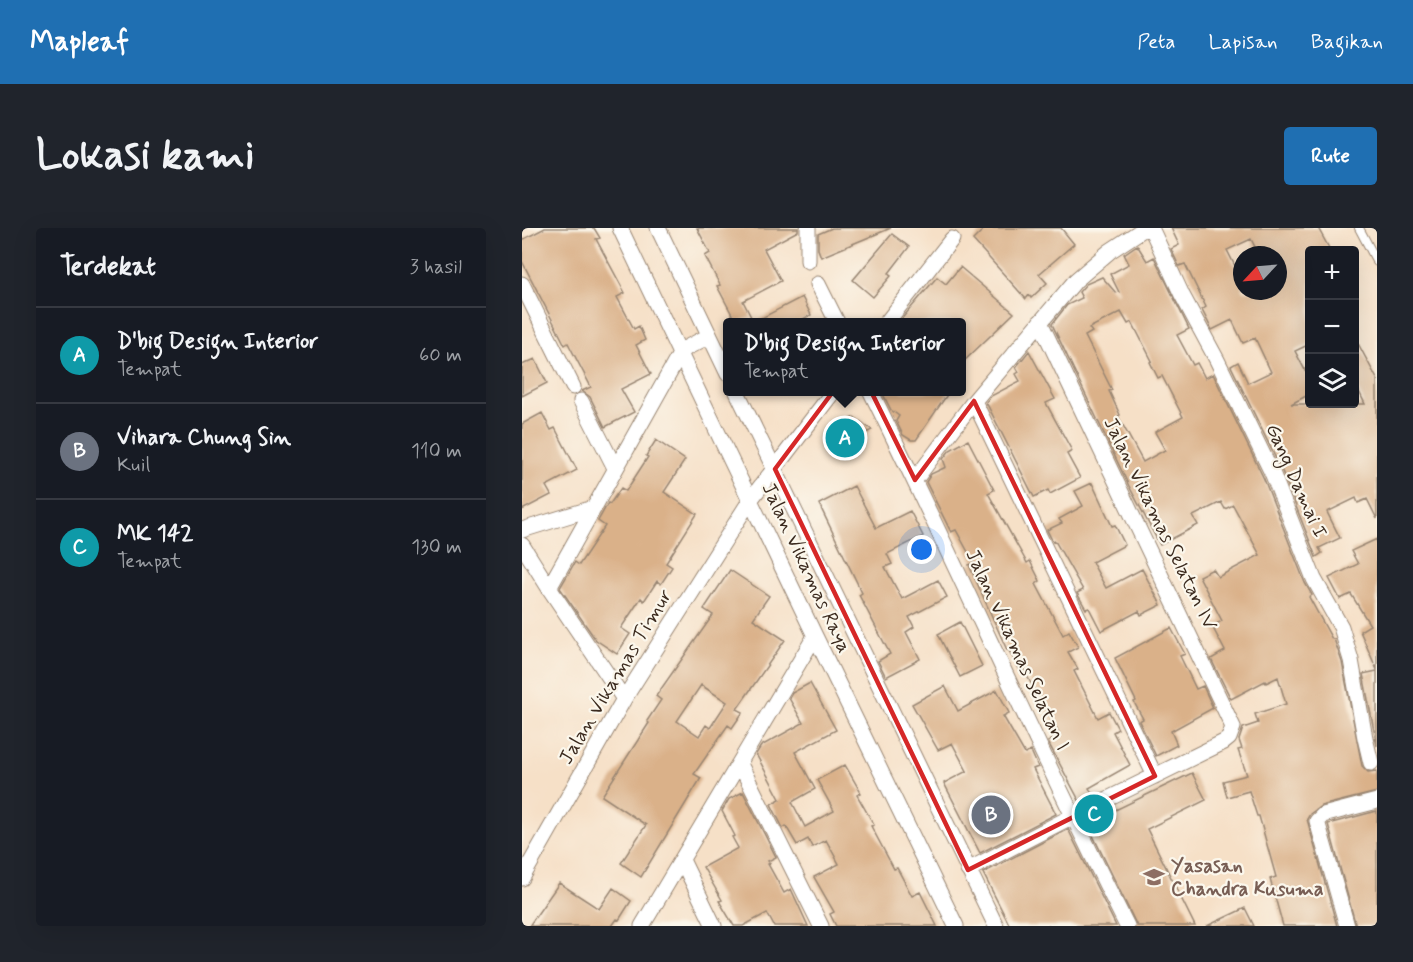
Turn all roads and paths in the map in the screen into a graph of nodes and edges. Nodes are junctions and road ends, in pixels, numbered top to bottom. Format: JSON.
{"nodes":[{"id":1,"x":620,"y":228,"type":"edge"},
{"id":2,"x":658,"y":228,"type":"edge"},
{"id":3,"x":808,"y":228,"type":"edge"},
{"id":4,"x":1359,"y":228,"type":"edge"},
{"id":5,"x":1143,"y":229,"type":"edge"},
{"id":6,"x":952,"y":239,"type":"dead end"},
{"id":7,"x":808,"y":261,"type":"dead end"},
{"id":8,"x":1377,"y":262,"type":"edge"},
{"id":9,"x":522,"y":284,"type":"edge"},
{"id":10,"x":818,"y":284,"type":"dead end"},
{"id":11,"x":835,"y":318,"type":"edge"},
{"id":12,"x":889,"y":318,"type":"edge"},
{"id":13,"x":1040,"y":322,"type":"junction"},
{"id":14,"x":706,"y":337,"type":"junction"},
{"id":15,"x":683,"y":351,"type":"junction"},
{"id":16,"x":723,"y":356,"type":"edge"},
{"id":17,"x":573,"y":387,"type":"dead end"},
{"id":18,"x":739,"y":396,"type":"edge"},
{"id":19,"x":830,"y":396,"type":"edge"},
{"id":20,"x":873,"y":396,"type":"edge"},
{"id":21,"x":581,"y":401,"type":"dead end"},
{"id":22,"x":974,"y":401,"type":"junction"},
{"id":23,"x":615,"y":468,"type":"junction"},
{"id":24,"x":773,"y":472,"type":"junction"},
{"id":25,"x":915,"y":480,"type":"junction"},
{"id":26,"x":754,"y":496,"type":"junction"},
{"id":27,"x":593,"y":508,"type":"junction"},
{"id":28,"x":522,"y":530,"type":"edge"},
{"id":29,"x":522,"y":546,"type":"edge"},
{"id":30,"x":549,"y":588,"type":"junction"},
{"id":31,"x":815,"y":636,"type":"junction"},
{"id":32,"x":624,"y":699,"type":"junction"},
{"id":33,"x":1371,"y":763,"type":"dead end"},
{"id":34,"x":740,"y":764,"type":"junction"},
{"id":35,"x":1155,"y":776,"type":"junction"},
{"id":36,"x":1377,"y":801,"type":"edge"},
{"id":37,"x":1071,"y":817,"type":"junction"},
{"id":38,"x":682,"y":860,"type":"junction"},
{"id":39,"x":968,"y":870,"type":"junction"},
{"id":40,"x":522,"y":878,"type":"edge"},
{"id":41,"x":642,"y":926,"type":"edge"},
{"id":42,"x":714,"y":926,"type":"edge"},
{"id":43,"x":821,"y":926,"type":"edge"},
{"id":44,"x":956,"y":926,"type":"edge"},
{"id":45,"x":996,"y":926,"type":"edge"},
{"id":46,"x":1127,"y":926,"type":"edge"},
{"id":47,"x":1347,"y":926,"type":"edge"}],
"edges":[{"from":1,"to":15,"type":"street","name":"Jalan Vikamas Raya"},
{"from":2,"to":14,"type":"street"},
{"from":3,"to":7,"type":"street"},
{"from":4,"to":8,"type":"lane"},
{"from":5,"to":13,"type":"street"},
{"from":5,"to":33,"type":"street","name":"Gang Damai I"},
{"from":6,"to":12,"type":"street"},
{"from":9,"to":17,"type":"street"},
{"from":10,"to":11,"type":"street"},
{"from":13,"to":22,"type":"street"},
{"from":13,"to":35,"type":"street","name":"Jalan Vikamas Selatan IV"},
{"from":14,"to":15,"type":"street"},
{"from":14,"to":16,"type":"street"},
{"from":15,"to":23,"type":"street"},
{"from":15,"to":26,"type":"street","name":"Jalan Vikamas Raya"},
{"from":18,"to":24,"type":"street","name":"Jalan Vikamas Raya"},
{"from":19,"to":24,"type":"street","name":"Jalan Vikamas Timur"},
{"from":20,"to":25,"type":"street","name":"Jalan Vikamas Selatan I"},
{"from":21,"to":23,"type":"street"},
{"from":22,"to":25,"type":"street"},
{"from":22,"to":35,"type":"street"},
{"from":23,"to":27,"type":"street"},
{"from":24,"to":26,"type":"street","name":"Jalan Vikamas Timur"},
{"from":24,"to":39,"type":"street","name":"Jalan Vikamas Raya"},
{"from":25,"to":37,"type":"street","name":"Jalan Vikamas Selatan I"},
{"from":26,"to":31,"type":"street","name":"Jalan Vikamas Raya"},
{"from":26,"to":32,"type":"street","name":"Jalan Vikamas Timur"},
{"from":27,"to":28,"type":"street"},
{"from":27,"to":30,"type":"street"},
{"from":29,"to":30,"type":"street"},
{"from":30,"to":32,"type":"street"},
{"from":31,"to":34,"type":"street"},
{"from":31,"to":44,"type":"street","name":"Jalan Vikamas Raya"},
{"from":32,"to":40,"type":"street","name":"Jalan Vikamas Timur"},
{"from":34,"to":38,"type":"street"},
{"from":34,"to":43,"type":"street"},
{"from":35,"to":37,"type":"street"},
{"from":36,"to":47,"type":"street"},
{"from":37,"to":39,"type":"street"},
{"from":37,"to":46,"type":"street","name":"Jalan Vikamas Selatan I"},
{"from":38,"to":41,"type":"street"},
{"from":38,"to":42,"type":"street"},
{"from":39,"to":45,"type":"street","name":"Jalan Vikamas Raya"}]}
